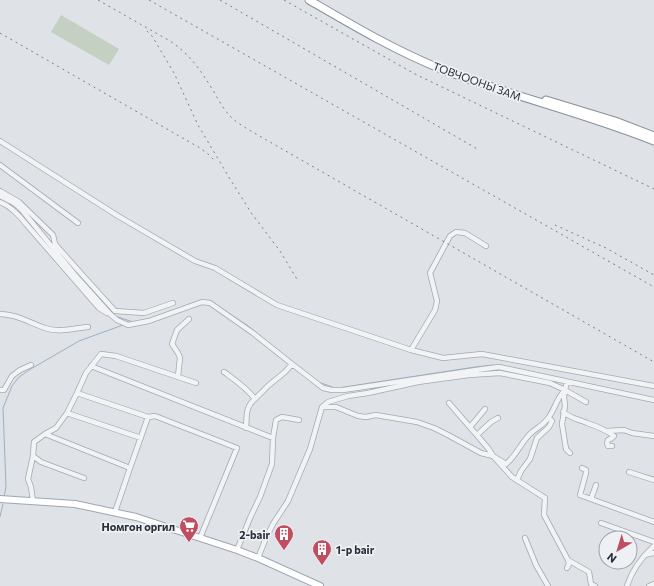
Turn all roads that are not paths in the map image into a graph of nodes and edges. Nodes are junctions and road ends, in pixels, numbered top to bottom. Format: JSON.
{"nodes":[{"id":1,"x":309,"y":0,"type":"edge"},
{"id":2,"x":318,"y":0,"type":"edge"},
{"id":3,"x":654,"y":136,"type":"edge"},
{"id":4,"x":0,"y":141,"type":"edge"},
{"id":5,"x":654,"y":141,"type":"edge"},
{"id":6,"x":0,"y":165,"type":"edge"},
{"id":7,"x":0,"y":191,"type":"edge"},
{"id":8,"x":0,"y":196,"type":"edge"},
{"id":9,"x":0,"y":202,"type":"edge"},
{"id":10,"x":78,"y":223,"type":"dead end"},
{"id":11,"x":486,"y":246,"type":"dead end"},
{"id":12,"x":172,"y":303,"type":"dead end"},
{"id":13,"x":0,"y":314,"type":"edge"},
{"id":14,"x":110,"y":314,"type":"junction"},
{"id":15,"x":189,"y":319,"type":"dead end"},
{"id":16,"x":88,"y":327,"type":"dead end"},
{"id":17,"x":411,"y":350,"type":"junction"},
{"id":18,"x":292,"y":364,"type":"junction"},
{"id":19,"x":31,"y":365,"type":"dead end"},
{"id":20,"x":91,"y":366,"type":"junction"},
{"id":21,"x":224,"y":372,"type":"dead end"},
{"id":22,"x":178,"y":376,"type":"junction"},
{"id":23,"x":567,"y":382,"type":"junction"},
{"id":24,"x":196,"y":383,"type":"dead end"},
{"id":25,"x":654,"y":386,"type":"edge"},
{"id":26,"x":0,"y":390,"type":"edge"},
{"id":27,"x":565,"y":390,"type":"junction"},
{"id":28,"x":77,"y":393,"type":"junction"},
{"id":29,"x":254,"y":399,"type":"junction"},
{"id":30,"x":654,"y":400,"type":"edge"},
{"id":31,"x":586,"y":402,"type":"dead end"},
{"id":32,"x":449,"y":403,"type":"dead end"},
{"id":33,"x":322,"y":407,"type":"junction"},
{"id":34,"x":485,"y":409,"type":"dead end"},
{"id":35,"x":563,"y":412,"type":"junction"},
{"id":36,"x":67,"y":413,"type":"junction"},
{"id":37,"x":148,"y":417,"type":"junction"},
{"id":38,"x":498,"y":418,"type":"dead end"},
{"id":39,"x":548,"y":418,"type":"junction"},
{"id":40,"x":299,"y":420,"type":"dead end"},
{"id":41,"x":470,"y":427,"type":"junction"},
{"id":42,"x":246,"y":428,"type":"junction"},
{"id":43,"x":607,"y":431,"type":"junction"},
{"id":44,"x":45,"y":434,"type":"junction"},
{"id":45,"x":477,"y":435,"type":"junction"},
{"id":46,"x":654,"y":436,"type":"edge"},
{"id":47,"x":141,"y":438,"type":"junction"},
{"id":48,"x":273,"y":438,"type":"junction"},
{"id":49,"x":612,"y":446,"type":"dead end"},
{"id":50,"x":570,"y":453,"type":"dead end"},
{"id":51,"x":33,"y":456,"type":"junction"},
{"id":52,"x":493,"y":456,"type":"junction"},
{"id":53,"x":130,"y":468,"type":"junction"},
{"id":54,"x":582,"y":468,"type":"dead end"},
{"id":55,"x":629,"y":472,"type":"dead end"},
{"id":56,"x":84,"y":478,"type":"dead end"},
{"id":57,"x":517,"y":480,"type":"junction"},
{"id":58,"x":654,"y":480,"type":"edge"},
{"id":59,"x":596,"y":485,"type":"dead end"},
{"id":60,"x":0,"y":499,"type":"edge"},
{"id":61,"x":591,"y":499,"type":"junction"},
{"id":62,"x":33,"y":501,"type":"junction"},
{"id":63,"x":115,"y":512,"type":"junction"},
{"id":64,"x":654,"y":522,"type":"edge"},
{"id":65,"x":601,"y":523,"type":"dead end"},
{"id":66,"x":200,"y":538,"type":"junction"},
{"id":67,"x":525,"y":538,"type":"dead end"},
{"id":68,"x":654,"y":542,"type":"edge"},
{"id":69,"x":654,"y":546,"type":"edge"},
{"id":70,"x":237,"y":550,"type":"junction"},
{"id":71,"x":654,"y":553,"type":"edge"},
{"id":72,"x":644,"y":556,"type":"junction"},
{"id":73,"x":258,"y":558,"type":"junction"},
{"id":74,"x":568,"y":560,"type":"junction"},
{"id":75,"x":567,"y":568,"type":"dead end"},
{"id":76,"x":654,"y":584,"type":"edge"},
{"id":77,"x":320,"y":586,"type":"edge"},
{"id":78,"x":548,"y":586,"type":"edge"},
{"id":79,"x":595,"y":586,"type":"edge"},
{"id":80,"x":628,"y":586,"type":"edge"},
{"id":81,"x":649,"y":586,"type":"edge"}],
"edges":[{"from":1,"to":5,"type":"highway","name":"ТОВЧООНЫ ЗАМ"},
{"from":2,"to":3,"type":"highway","name":"ТОВЧООНЫ ЗАМ"},
{"from":4,"to":17,"type":"street"},
{"from":6,"to":10,"type":"street"},
{"from":7,"to":12,"type":"street"},
{"from":8,"to":14,"type":"street"},
{"from":9,"to":14,"type":"street"},
{"from":11,"to":17,"type":"street"},
{"from":13,"to":16,"type":"street"},
{"from":14,"to":18,"type":"street"},
{"from":15,"to":22,"type":"street"},
{"from":17,"to":25,"type":"street"},
{"from":18,"to":23,"type":"street"},
{"from":18,"to":29,"type":"street"},
{"from":19,"to":26,"type":"street"},
{"from":20,"to":22,"type":"street"},
{"from":20,"to":28,"type":"street"},
{"from":20,"to":42,"type":"street"},
{"from":21,"to":29,"type":"street"},
{"from":22,"to":24,"type":"street"},
{"from":23,"to":27,"type":"street"},
{"from":23,"to":30,"type":"street"},
{"from":27,"to":31,"type":"street"},
{"from":27,"to":33,"type":"street"},
{"from":27,"to":35,"type":"street"},
{"from":27,"to":39,"type":"street"},
{"from":28,"to":36,"type":"street"},
{"from":28,"to":37,"type":"street"},
{"from":29,"to":42,"type":"street"},
{"from":32,"to":41,"type":"street"},
{"from":33,"to":52,"type":"street"},
{"from":33,"to":73,"type":"street"},
{"from":34,"to":41,"type":"street"},
{"from":35,"to":43,"type":"street"},
{"from":35,"to":50,"type":"street"},
{"from":36,"to":44,"type":"street"},
{"from":36,"to":47,"type":"street"},
{"from":37,"to":47,"type":"street"},
{"from":37,"to":66,"type":"street"},
{"from":38,"to":45,"type":"street"},
{"from":39,"to":52,"type":"street"},
{"from":39,"to":57,"type":"street"},
{"from":40,"to":48,"type":"street"},
{"from":41,"to":45,"type":"street"},
{"from":42,"to":48,"type":"street"},
{"from":43,"to":46,"type":"street"},
{"from":43,"to":49,"type":"street"},
{"from":44,"to":51,"type":"street"},
{"from":44,"to":53,"type":"street"},
{"from":45,"to":52,"type":"street"},
{"from":47,"to":53,"type":"street"},
{"from":48,"to":70,"type":"street"},
{"from":51,"to":56,"type":"street"},
{"from":51,"to":62,"type":"street"},
{"from":52,"to":57,"type":"street"},
{"from":53,"to":63,"type":"street"},
{"from":54,"to":61,"type":"street"},
{"from":55,"to":58,"type":"street"},
{"from":57,"to":74,"type":"street"},
{"from":59,"to":61,"type":"street"},
{"from":60,"to":62,"type":"main road"},
{"from":61,"to":64,"type":"street"},
{"from":62,"to":63,"type":"main road"},
{"from":63,"to":66,"type":"main road"},
{"from":65,"to":68,"type":"street"},
{"from":66,"to":70,"type":"main road"},
{"from":67,"to":78,"type":"street"},
{"from":69,"to":72,"type":"street"},
{"from":70,"to":73,"type":"main road"},
{"from":71,"to":72,"type":"street"},
{"from":72,"to":80,"type":"street"},
{"from":73,"to":77,"type":"main road"},
{"from":74,"to":75,"type":"street"},
{"from":74,"to":79,"type":"street"},
{"from":76,"to":81,"type":"street"}]}
